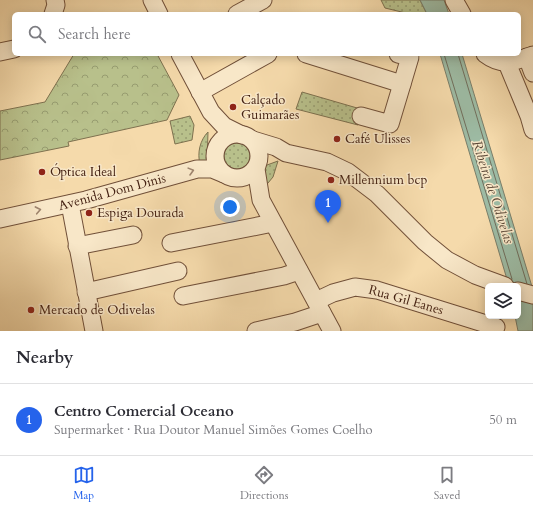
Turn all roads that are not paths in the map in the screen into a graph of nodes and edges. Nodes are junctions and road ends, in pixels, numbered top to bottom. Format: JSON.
{"nodes":[{"id":1,"x":55,"y":0,"type":"edge"},
{"id":2,"x":263,"y":0,"type":"edge"},
{"id":3,"x":454,"y":0,"type":"edge"},
{"id":4,"x":54,"y":12,"type":"edge"},
{"id":5,"x":240,"y":12,"type":"edge"},
{"id":6,"x":461,"y":12,"type":"edge"},
{"id":7,"x":12,"y":49,"type":"edge"},
{"id":8,"x":0,"y":52,"type":"edge"},
{"id":9,"x":181,"y":56,"type":"edge"},
{"id":10,"x":264,"y":56,"type":"edge"},
{"id":11,"x":312,"y":56,"type":"edge"},
{"id":12,"x":404,"y":56,"type":"edge"},
{"id":13,"x":488,"y":56,"type":"edge"},
{"id":14,"x":530,"y":56,"type":"edge"},
{"id":15,"x":507,"y":63,"type":"junction"},
{"id":16,"x":533,"y":73,"type":"edge"},
{"id":17,"x":402,"y":84,"type":"junction"},
{"id":18,"x":200,"y":92,"type":"junction"},
{"id":19,"x":210,"y":112,"type":"junction"},
{"id":20,"x":361,"y":116,"type":"dead end"},
{"id":21,"x":532,"y":120,"type":"edge"},
{"id":22,"x":247,"y":137,"type":"junction"},
{"id":23,"x":286,"y":153,"type":"junction"},
{"id":24,"x":215,"y":155,"type":"junction"},
{"id":25,"x":257,"y":166,"type":"junction"},
{"id":26,"x":227,"y":176,"type":"junction"},
{"id":27,"x":260,"y":200,"type":"junction"},
{"id":28,"x":70,"y":204,"type":"junction"},
{"id":29,"x":0,"y":219,"type":"edge"},
{"id":30,"x":273,"y":223,"type":"junction"},
{"id":31,"x":133,"y":235,"type":"dead end"},
{"id":32,"x":171,"y":243,"type":"dead end"},
{"id":33,"x":77,"y":246,"type":"junction"},
{"id":34,"x":178,"y":271,"type":"dead end"},
{"id":35,"x":299,"y":271,"type":"junction"},
{"id":36,"x":497,"y":283,"type":"edge"},
{"id":37,"x":521,"y":291,"type":"edge"},
{"id":38,"x":86,"y":292,"type":"junction"},
{"id":39,"x":533,"y":295,"type":"edge"},
{"id":40,"x":182,"y":296,"type":"dead end"},
{"id":41,"x":319,"y":307,"type":"junction"},
{"id":42,"x":496,"y":327,"type":"dead end"},
{"id":43,"x":94,"y":331,"type":"edge"},
{"id":44,"x":256,"y":331,"type":"edge"},
{"id":45,"x":332,"y":331,"type":"edge"}],
"edges":[{"from":1,"to":4,"type":"street"},
{"from":2,"to":5,"type":"street"},
{"from":3,"to":6,"type":"street"},
{"from":7,"to":8,"type":"street"},
{"from":9,"to":18,"type":"street"},
{"from":10,"to":18,"type":"street"},
{"from":11,"to":17,"type":"street"},
{"from":12,"to":17,"type":"street"},
{"from":13,"to":15,"type":"street"},
{"from":14,"to":15,"type":"street"},
{"from":14,"to":16,"type":"street"},
{"from":15,"to":21,"type":"street"},
{"from":17,"to":20,"type":"street"},
{"from":18,"to":19,"type":"street"},
{"from":19,"to":22,"type":"street"},
{"from":19,"to":24,"type":"street"},
{"from":22,"to":23,"type":"street"},
{"from":22,"to":24,"type":"street"},
{"from":22,"to":25,"type":"street"},
{"from":23,"to":25,"type":"street"},
{"from":23,"to":36,"type":"street"},
{"from":24,"to":26,"type":"street"},
{"from":25,"to":26,"type":"street"},
{"from":25,"to":27,"type":"street"},
{"from":26,"to":27,"type":"street"},
{"from":28,"to":26,"type":"street","name":"Avenida Dom Dinis","one_way":true},
{"from":27,"to":30,"type":"street"},
{"from":29,"to":28,"type":"street","name":"Avenida Dom Dinis","one_way":true},
{"from":28,"to":33,"type":"street"},
{"from":30,"to":32,"type":"street"},
{"from":30,"to":35,"type":"street"},
{"from":31,"to":33,"type":"street"},
{"from":33,"to":38,"type":"street"},
{"from":34,"to":38,"type":"street"},
{"from":35,"to":40,"type":"street"},
{"from":35,"to":41,"type":"street"},
{"from":37,"to":39,"type":"street"},
{"from":38,"to":43,"type":"street"},
{"from":41,"to":42,"type":"street","name":"Rua Gil Eanes"},
{"from":41,"to":44,"type":"street","name":"Rua Gil Eanes"},
{"from":41,"to":45,"type":"street"}]}
